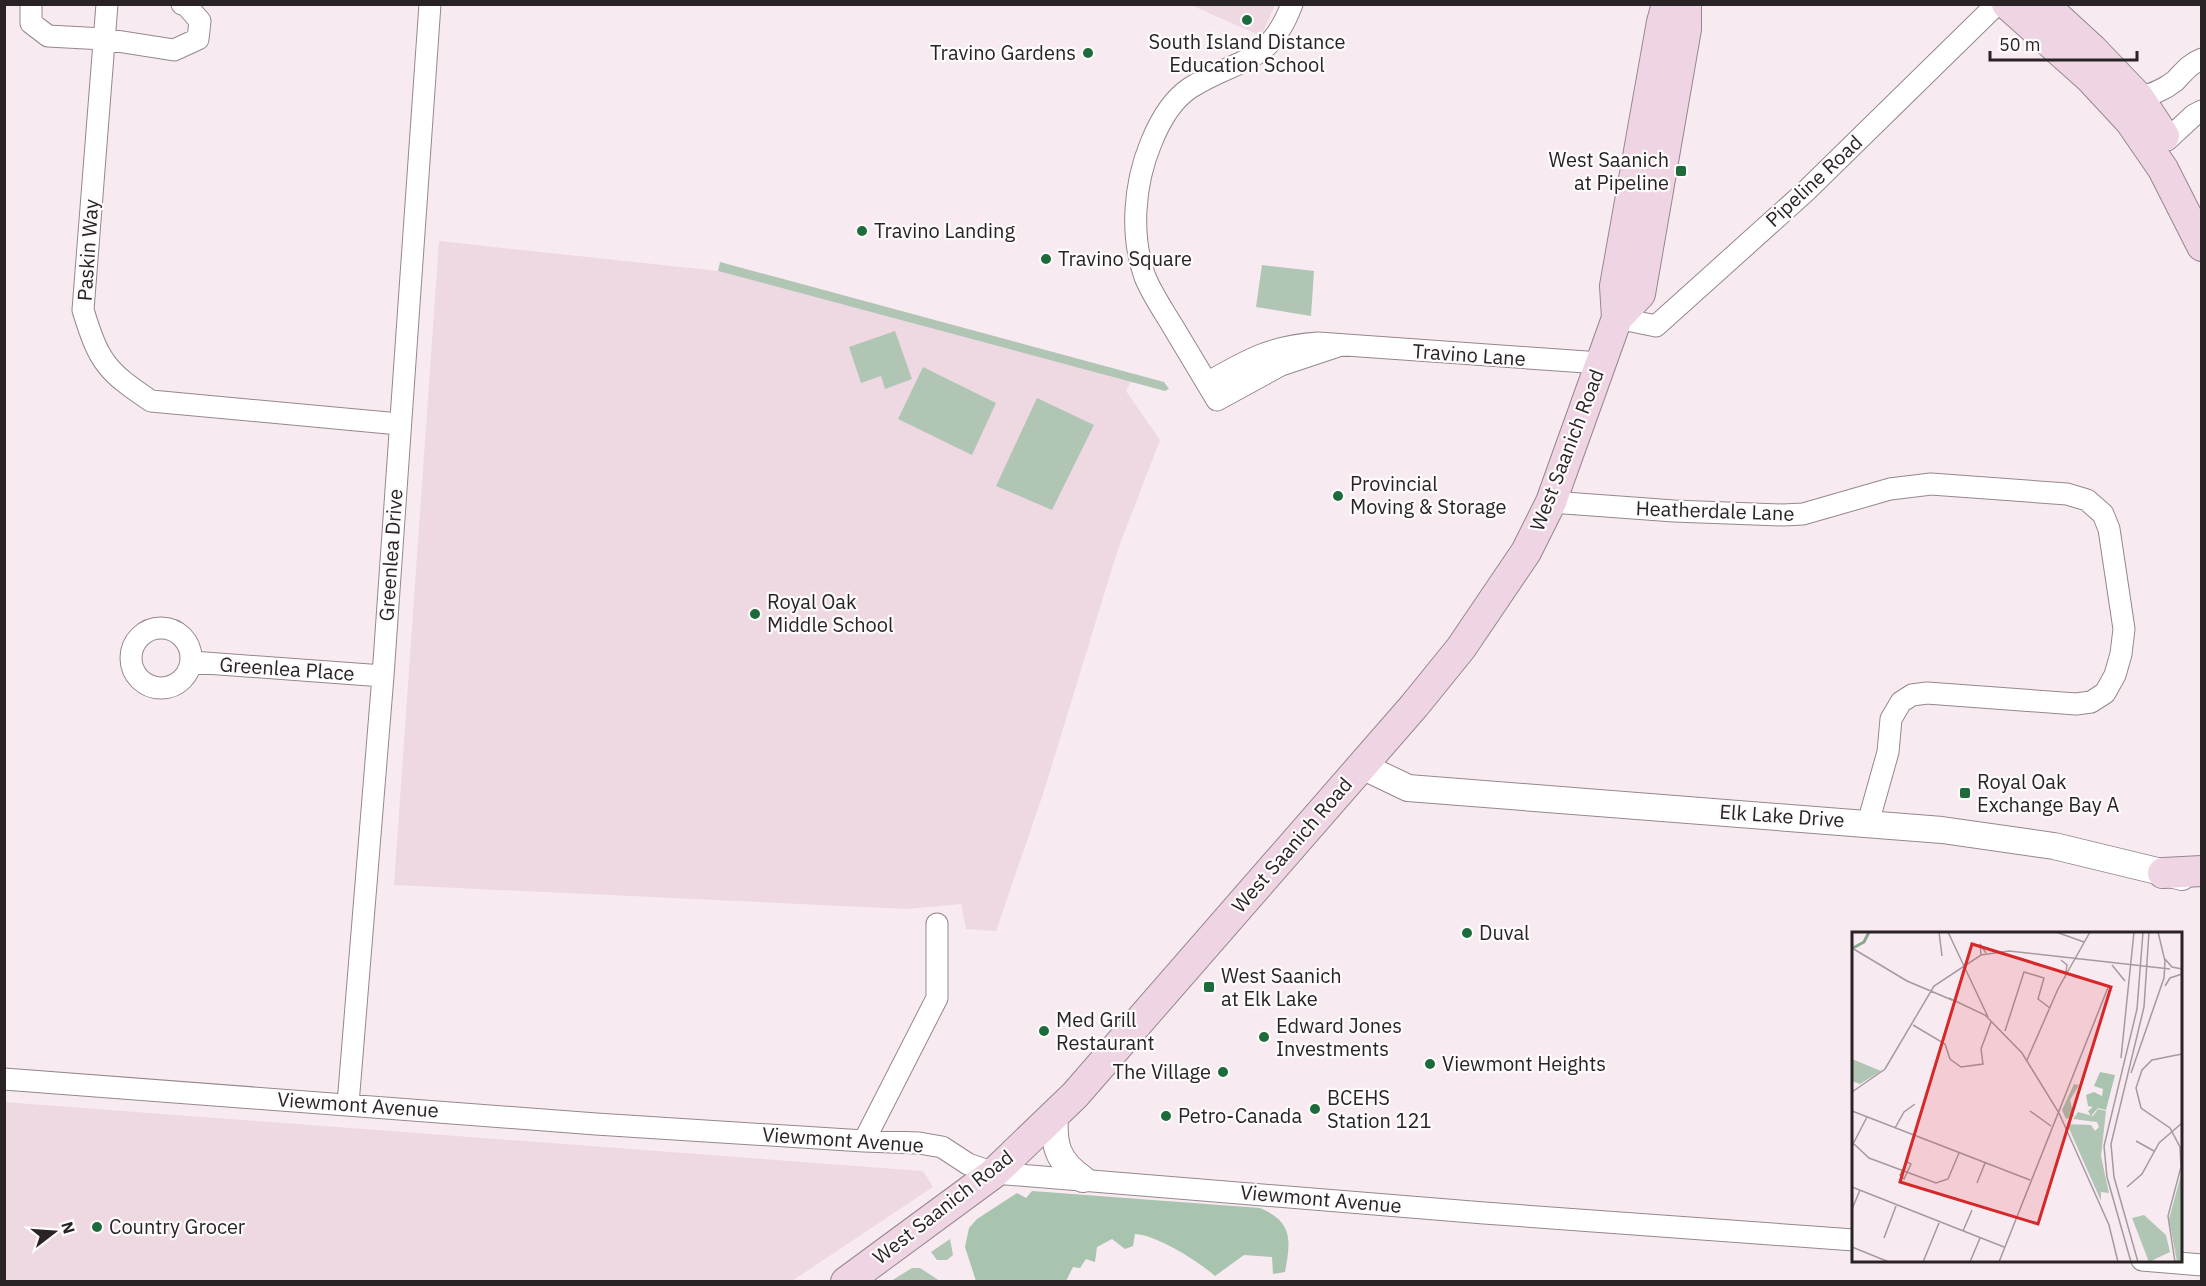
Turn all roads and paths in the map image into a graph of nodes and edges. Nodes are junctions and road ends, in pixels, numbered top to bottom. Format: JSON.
{"nodes":[{"id":1,"x":32,"y":4,"type":"edge"},
{"id":2,"x":107,"y":4,"type":"edge"},
{"id":3,"x":182,"y":4,"type":"edge"},
{"id":4,"x":430,"y":4,"type":"edge"},
{"id":5,"x":1292,"y":4,"type":"edge"},
{"id":6,"x":1667,"y":4,"type":"edge"},
{"id":7,"x":1686,"y":4,"type":"edge"},
{"id":8,"x":1998,"y":4,"type":"edge"},
{"id":9,"x":2007,"y":4,"type":"edge"},
{"id":10,"x":2043,"y":4,"type":"edge"},
{"id":11,"x":104,"y":39,"type":"junction"},
{"id":12,"x":2202,"y":59,"type":"edge"},
{"id":13,"x":2139,"y":98,"type":"junction"},
{"id":14,"x":2202,"y":111,"type":"edge"},
{"id":15,"x":2167,"y":140,"type":"junction"},
{"id":16,"x":2202,"y":201,"type":"edge"},
{"id":17,"x":2202,"y":246,"type":"edge"},
{"id":18,"x":1617,"y":318,"type":"junction"},
{"id":19,"x":1600,"y":363,"type":"junction"},
{"id":20,"x":399,"y":424,"type":"junction"},
{"id":21,"x":1551,"y":502,"type":"junction"},
{"id":22,"x":192,"y":662,"type":"dead end"},
{"id":23,"x":383,"y":676,"type":"junction"},
{"id":24,"x":1362,"y":766,"type":"junction"},
{"id":25,"x":1868,"y":823,"type":"junction"},
{"id":26,"x":2202,"y":871,"type":"edge"},
{"id":27,"x":2163,"y":873,"type":"junction"},
{"id":28,"x":2202,"y":881,"type":"edge"},
{"id":29,"x":938,"y":924,"type":"dead end"},
{"id":30,"x":4,"y":1079,"type":"edge"},
{"id":31,"x":348,"y":1104,"type":"junction"},
{"id":32,"x":1055,"y":1114,"type":"junction"},
{"id":33,"x":864,"y":1141,"type":"junction"},
{"id":34,"x":994,"y":1173,"type":"junction"},
{"id":35,"x":1083,"y":1179,"type":"junction"},
{"id":36,"x":1852,"y":1240,"type":"edge"},
{"id":37,"x":2166,"y":1262,"type":"edge"},
{"id":38,"x":2202,"y":1265,"type":"edge"},
{"id":39,"x":846,"y":1281,"type":"edge"}],
"edges":[{"from":1,"to":11,"type":"street"},
{"from":2,"to":11,"type":"street","name":"Paskin Way"},
{"from":3,"to":11,"type":"street"},
{"from":4,"to":20,"type":"street","name":"Greenlea Drive"},
{"from":5,"to":19,"type":"street","name":"Travino Lane"},
{"from":6,"to":18,"type":"main road","name":"West Saanich Road"},
{"from":7,"to":18,"type":"main road","name":"West Saanich Road"},
{"from":8,"to":18,"type":"street","name":"Pipeline Road"},
{"from":9,"to":17,"type":"main road"},
{"from":10,"to":13,"type":"main road"},
{"from":11,"to":20,"type":"street","name":"Paskin Way"},
{"from":12,"to":13,"type":"street"},
{"from":13,"to":15,"type":"main road"},
{"from":14,"to":15,"type":"street"},
{"from":15,"to":16,"type":"main road"},
{"from":18,"to":19,"type":"main road","name":"West Saanich Road"},
{"from":19,"to":21,"type":"main road","name":"West Saanich Road"},
{"from":20,"to":23,"type":"street","name":"Greenlea Drive"},
{"from":21,"to":24,"type":"main road","name":"West Saanich Road"},
{"from":21,"to":25,"type":"street","name":"Heatherdale Lane"},
{"from":22,"to":23,"type":"street","name":"Greenlea Place"},
{"from":23,"to":31,"type":"street","name":"Greenlea Drive"},
{"from":24,"to":25,"type":"street","name":"Elk Lake Drive"},
{"from":24,"to":32,"type":"main road","name":"West Saanich Road"},
{"from":25,"to":27,"type":"street","name":"Elk Lake Drive"},
{"from":26,"to":27,"type":"main road"},
{"from":27,"to":28,"type":"street","name":"Elk Lake Drive"},
{"from":29,"to":33,"type":"street"},
{"from":30,"to":31,"type":"street","name":"Viewmont Avenue"},
{"from":31,"to":33,"type":"street","name":"Viewmont Avenue"},
{"from":32,"to":34,"type":"main road","name":"West Saanich Road"},
{"from":32,"to":35,"type":"street"},
{"from":33,"to":34,"type":"street","name":"Viewmont Avenue"},
{"from":34,"to":35,"type":"street","name":"Viewmont Avenue"},
{"from":34,"to":39,"type":"main road","name":"West Saanich Road"},
{"from":35,"to":36,"type":"street","name":"Viewmont Avenue"},
{"from":37,"to":38,"type":"street"}]}
